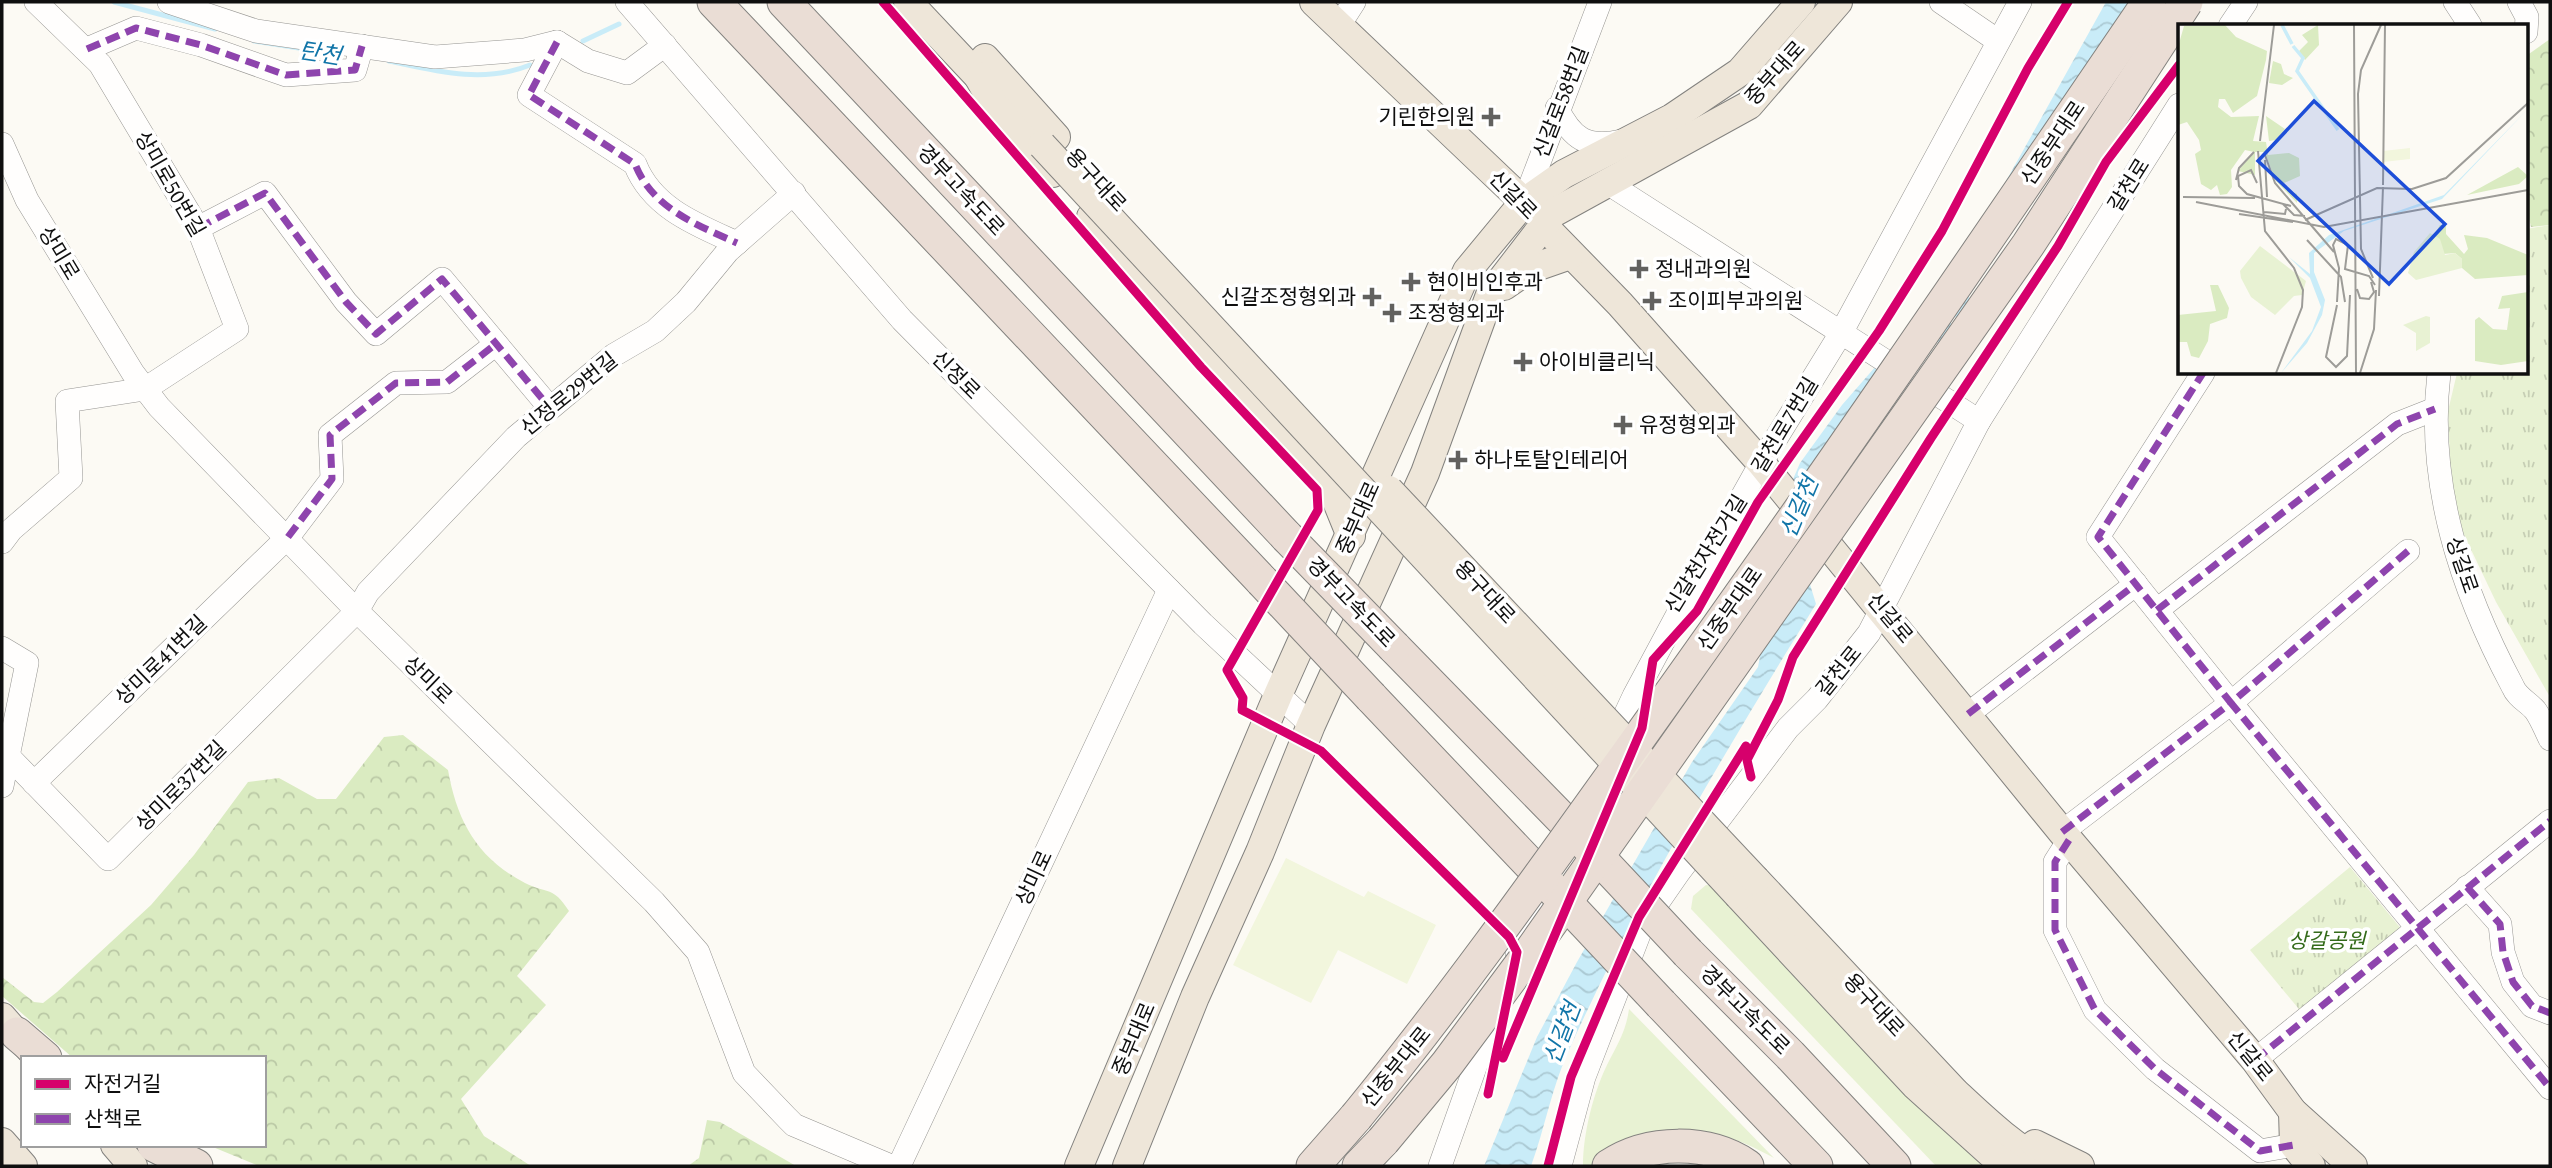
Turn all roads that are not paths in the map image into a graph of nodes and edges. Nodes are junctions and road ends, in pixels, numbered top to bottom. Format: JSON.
{"nodes":[{"id":1,"x":36,"y":2,"type":"edge"},
{"id":2,"x":169,"y":2,"type":"edge"},
{"id":3,"x":627,"y":2,"type":"edge"},
{"id":4,"x":714,"y":2,"type":"edge"},
{"id":5,"x":784,"y":2,"type":"edge"},
{"id":6,"x":908,"y":2,"type":"edge"},
{"id":7,"x":934,"y":2,"type":"edge"},
{"id":8,"x":1314,"y":2,"type":"edge"},
{"id":9,"x":1354,"y":2,"type":"edge"},
{"id":10,"x":1600,"y":2,"type":"edge"},
{"id":11,"x":1801,"y":2,"type":"edge"},
{"id":12,"x":1838,"y":2,"type":"edge"},
{"id":13,"x":1941,"y":2,"type":"edge"},
{"id":14,"x":2020,"y":2,"type":"edge"},
{"id":15,"x":2149,"y":2,"type":"edge"},
{"id":16,"x":2186,"y":2,"type":"edge"},
{"id":17,"x":2246,"y":2,"type":"edge"},
{"id":18,"x":2455,"y":2,"type":"edge"},
{"id":19,"x":2479,"y":2,"type":"edge"},
{"id":20,"x":2519,"y":2,"type":"edge"},
{"id":21,"x":2231,"y":24,"type":"edge"},
{"id":22,"x":2469,"y":24,"type":"edge"},
{"id":23,"x":2470,"y":24,"type":"edge"},
{"id":24,"x":2527,"y":24,"type":"edge"},
{"id":25,"x":1338,"y":27,"type":"junction"},
{"id":26,"x":1997,"y":41,"type":"junction"},
{"id":27,"x":556,"y":42,"type":"junction"},
{"id":28,"x":665,"y":45,"type":"junction"},
{"id":29,"x":362,"y":46,"type":"junction"},
{"id":30,"x":87,"y":49,"type":"junction"},
{"id":31,"x":978,"y":76,"type":"junction"},
{"id":32,"x":2178,"y":106,"type":"edge"},
{"id":33,"x":1558,"y":108,"type":"junction"},
{"id":34,"x":1629,"y":140,"type":"junction"},
{"id":35,"x":1049,"y":141,"type":"junction"},
{"id":36,"x":2,"y":144,"type":"edge"},
{"id":37,"x":1606,"y":182,"type":"junction"},
{"id":38,"x":794,"y":193,"type":"junction"},
{"id":39,"x":1524,"y":202,"type":"junction"},
{"id":40,"x":1543,"y":225,"type":"junction"},
{"id":41,"x":198,"y":228,"type":"junction"},
{"id":42,"x":737,"y":243,"type":"junction"},
{"id":43,"x":1570,"y":255,"type":"junction"},
{"id":44,"x":1490,"y":295,"type":"junction"},
{"id":45,"x":1841,"y":334,"type":"junction"},
{"id":46,"x":496,"y":344,"type":"junction"},
{"id":47,"x":2202,"y":374,"type":"edge"},
{"id":48,"x":2439,"y":374,"type":"edge"},
{"id":49,"x":145,"y":389,"type":"junction"},
{"id":50,"x":550,"y":408,"type":"junction"},
{"id":51,"x":2435,"y":409,"type":"junction"},
{"id":52,"x":1972,"y":415,"type":"junction"},
{"id":53,"x":1765,"y":468,"type":"junction"},
{"id":54,"x":1351,"y":536,"type":"junction"},
{"id":55,"x":288,"y":537,"type":"junction"},
{"id":56,"x":2,"y":542,"type":"edge"},
{"id":57,"x":2408,"y":551,"type":"dead end"},
{"id":58,"x":2136,"y":584,"type":"junction"},
{"id":59,"x":1169,"y":590,"type":"junction"},
{"id":60,"x":1877,"y":602,"type":"junction"},
{"id":61,"x":2157,"y":610,"type":"junction"},
{"id":62,"x":357,"y":611,"type":"junction"},
{"id":63,"x":2,"y":648,"type":"edge"},
{"id":64,"x":1278,"y":695,"type":"junction"},
{"id":65,"x":2231,"y":703,"type":"junction"},
{"id":66,"x":1968,"y":714,"type":"junction"},
{"id":67,"x":1311,"y":725,"type":"junction"},
{"id":68,"x":2550,"y":738,"type":"edge"},
{"id":69,"x":8,"y":755,"type":"junction"},
{"id":70,"x":34,"y":782,"type":"junction"},
{"id":71,"x":2,"y":786,"type":"edge"},
{"id":72,"x":2550,"y":821,"type":"edge"},
{"id":73,"x":2065,"y":836,"type":"junction"},
{"id":74,"x":2467,"y":887,"type":"junction"},
{"id":75,"x":1748,"y":888,"type":"junction"},
{"id":76,"x":2419,"y":929,"type":"junction"},
{"id":77,"x":1811,"y":937,"type":"junction"},
{"id":78,"x":2550,"y":1013,"type":"edge"},
{"id":79,"x":19,"y":1036,"type":"edge"},
{"id":80,"x":44,"y":1056,"type":"edge"},
{"id":81,"x":2255,"y":1059,"type":"junction"},
{"id":82,"x":2550,"y":1088,"type":"edge"},
{"id":83,"x":2293,"y":1112,"type":"junction"},
{"id":84,"x":2,"y":1142,"type":"edge"},
{"id":85,"x":117,"y":1147,"type":"edge"},
{"id":86,"x":158,"y":1147,"type":"edge"},
{"id":87,"x":2298,"y":1159,"type":"edge"},
{"id":88,"x":23,"y":1166,"type":"edge"},
{"id":89,"x":133,"y":1166,"type":"edge"},
{"id":90,"x":196,"y":1166,"type":"edge"},
{"id":91,"x":891,"y":1166,"type":"edge"},
{"id":92,"x":899,"y":1166,"type":"edge"},
{"id":93,"x":1079,"y":1166,"type":"edge"},
{"id":94,"x":1127,"y":1166,"type":"edge"},
{"id":95,"x":1313,"y":1166,"type":"edge"},
{"id":96,"x":1359,"y":1166,"type":"edge"},
{"id":97,"x":1440,"y":1166,"type":"edge"},
{"id":98,"x":1560,"y":1166,"type":"edge"},
{"id":99,"x":1609,"y":1166,"type":"edge"},
{"id":100,"x":1747,"y":1166,"type":"edge"},
{"id":101,"x":1816,"y":1166,"type":"edge"},
{"id":102,"x":1894,"y":1166,"type":"edge"},
{"id":103,"x":2010,"y":1166,"type":"edge"},
{"id":104,"x":2050,"y":1166,"type":"edge"},
{"id":105,"x":2080,"y":1166,"type":"edge"},
{"id":106,"x":2353,"y":1166,"type":"edge"}],
"edges":[{"from":1,"to":30,"type":"street","name":"상미로50번길"},
{"from":2,"to":29,"type":"street"},
{"from":3,"to":28,"type":"street","name":"신정로"},
{"from":4,"to":101,"type":"highway","bridge":true},
{"from":5,"to":102,"type":"highway","name":"경부고속도로","bridge":true},
{"from":6,"to":31,"type":"main road","name":"용구대로"},
{"from":7,"to":35,"type":"main road","name":"용구대로"},
{"from":8,"to":25,"type":"main road","name":"신갈로"},
{"from":9,"to":25,"type":"street"},
{"from":10,"to":33,"type":"street","name":"신갈로58번길"},
{"from":11,"to":34,"type":"main road","name":"중부대로"},
{"from":12,"to":37,"type":"main road","name":"중부대로"},
{"from":13,"to":26,"type":"street"},
{"from":14,"to":26,"type":"street","name":"갈천로7번길"},
{"from":15,"to":95,"type":"highway","name":"신중부대로","bridge":true},
{"from":16,"to":96,"type":"highway","name":"신중부대로","bridge":true},
{"from":17,"to":21,"type":"street"},
{"from":18,"to":22,"type":"street"},
{"from":19,"to":23,"type":"street"},
{"from":20,"to":24,"type":"street"},
{"from":25,"to":39,"type":"main road","name":"신갈로"},
{"from":26,"to":45,"type":"street","name":"갈천로7번길"},
{"from":27,"to":28,"type":"street"},
{"from":27,"to":29,"type":"street"},
{"from":27,"to":42,"type":"street"},
{"from":28,"to":38,"type":"street","name":"신정로"},
{"from":29,"to":30,"type":"street"},
{"from":30,"to":41,"type":"street","name":"상미로50번길"},
{"from":31,"to":35,"type":"main road","name":"용구대로"},
{"from":31,"to":54,"type":"main road"},
{"from":32,"to":52,"type":"street","name":"갈천로"},
{"from":33,"to":34,"type":"street"},
{"from":33,"to":39,"type":"street","name":"신갈로58번길"},
{"from":34,"to":39,"type":"main road","name":"중부대로"},
{"from":35,"to":75,"type":"main road","name":"용구대로","bridge":true},
{"from":36,"to":49,"type":"street","name":"상미로"},
{"from":37,"to":40,"type":"main road","name":"중부대로"},
{"from":37,"to":45,"type":"street"},
{"from":38,"to":42,"type":"street","name":"신정로29번길"},
{"from":38,"to":59,"type":"street","name":"신정로"},
{"from":39,"to":40,"type":"street","name":"신갈로"},
{"from":39,"to":54,"type":"main road","name":"중부대로"},
{"from":40,"to":43,"type":"main road","name":"신갈로"},
{"from":40,"to":44,"type":"main road","name":"중부대로"},
{"from":41,"to":46,"type":"street"},
{"from":41,"to":49,"type":"street","name":"상미로50번길"},
{"from":42,"to":50,"type":"street","name":"신정로29번길"},
{"from":43,"to":44,"type":"main road"},
{"from":43,"to":53,"type":"main road","name":"신갈로"},
{"from":44,"to":67,"type":"main road","name":"중부대로"},
{"from":45,"to":52,"type":"street","bridge":true},
{"from":45,"to":53,"type":"street","name":"갈천로7번길"},
{"from":46,"to":50,"type":"street"},
{"from":46,"to":55,"type":"street","name":"상미로41번길"},
{"from":47,"to":58,"type":"street"},
{"from":48,"to":51,"type":"street","name":"상갈로"},
{"from":49,"to":55,"type":"street","name":"상미로"},
{"from":49,"to":56,"type":"street"},
{"from":50,"to":62,"type":"street","name":"신정로29번길"},
{"from":51,"to":61,"type":"street"},
{"from":51,"to":68,"type":"street","name":"상갈로"},
{"from":52,"to":60,"type":"street","name":"갈천로"},
{"from":53,"to":60,"type":"main road","name":"신갈로","bridge":true},
{"from":53,"to":97,"type":"street","name":"갈천로7번길"},
{"from":54,"to":64,"type":"main road","name":"중부대로"},
{"from":55,"to":62,"type":"street","name":"상미로"},
{"from":55,"to":70,"type":"street","name":"상미로41번길"},
{"from":57,"to":65,"type":"street"},
{"from":58,"to":61,"type":"street"},
{"from":58,"to":66,"type":"street"},
{"from":59,"to":64,"type":"street","name":"신정로"},
{"from":59,"to":92,"type":"street","name":"상미로"},
{"from":60,"to":66,"type":"main road","name":"신갈로"},
{"from":60,"to":98,"type":"street","name":"갈천로"},
{"from":61,"to":65,"type":"street"},
{"from":62,"to":70,"type":"street","name":"상미로37번길"},
{"from":62,"to":91,"type":"street","name":"상미로"},
{"from":63,"to":69,"type":"street"},
{"from":64,"to":67,"type":"street","name":"신정로"},
{"from":64,"to":93,"type":"main road","name":"중부대로"},
{"from":65,"to":73,"type":"street"},
{"from":65,"to":76,"type":"street"},
{"from":66,"to":73,"type":"main road","name":"신갈로"},
{"from":67,"to":94,"type":"main road","name":"중부대로"},
{"from":69,"to":70,"type":"street","name":"상미로37번길"},
{"from":69,"to":71,"type":"street"},
{"from":72,"to":74,"type":"street"},
{"from":73,"to":81,"type":"main road","name":"신갈로"},
{"from":73,"to":87,"type":"street"},
{"from":74,"to":76,"type":"street"},
{"from":74,"to":78,"type":"street"},
{"from":75,"to":77,"type":"main road","name":"용구대로"},
{"from":75,"to":103,"type":"main road","name":"용구대로"},
{"from":76,"to":81,"type":"street"},
{"from":76,"to":82,"type":"street"},
{"from":77,"to":104,"type":"main road","name":"용구대로"},
{"from":77,"to":105,"type":"main road"},
{"from":79,"to":80,"type":"highway"},
{"from":81,"to":83,"type":"main road","name":"신갈로"},
{"from":83,"to":87,"type":"main road"},
{"from":83,"to":106,"type":"main road","name":"신갈로"},
{"from":84,"to":88,"type":"main road"},
{"from":85,"to":89,"type":"main road"},
{"from":86,"to":90,"type":"highway"},
{"from":99,"to":100,"type":"highway"}]}
